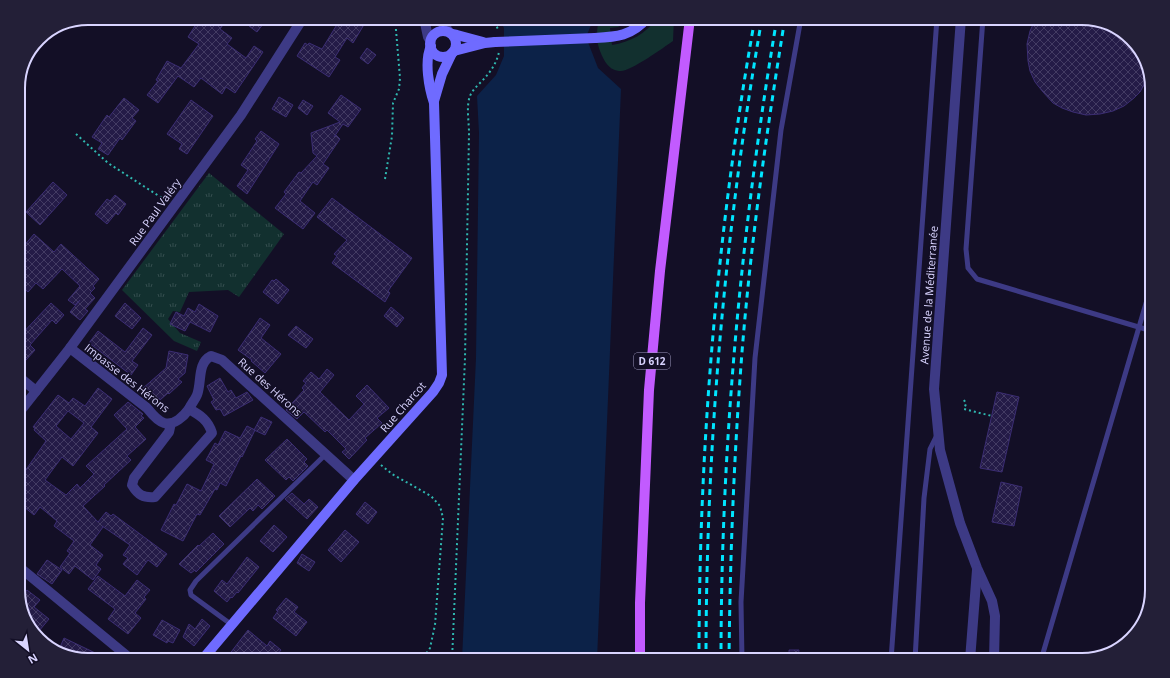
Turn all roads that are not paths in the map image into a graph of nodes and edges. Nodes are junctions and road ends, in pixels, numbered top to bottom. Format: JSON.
{"nodes":[{"id":1,"x":299,"y":25,"type":"edge"},
{"id":2,"x":425,"y":25,"type":"edge"},
{"id":3,"x":444,"y":25,"type":"edge"},
{"id":4,"x":641,"y":25,"type":"edge"},
{"id":5,"x":685,"y":25,"type":"edge"},
{"id":6,"x":689,"y":25,"type":"edge"},
{"id":7,"x":693,"y":25,"type":"edge"},
{"id":8,"x":800,"y":25,"type":"edge"},
{"id":9,"x":936,"y":25,"type":"edge"},
{"id":10,"x":960,"y":25,"type":"edge"},
{"id":11,"x":982,"y":25,"type":"edge"},
{"id":12,"x":450,"y":33,"type":"junction"},
{"id":13,"x":494,"y":42,"type":"junction"},
{"id":14,"x":431,"y":44,"type":"junction"},
{"id":15,"x":453,"y":52,"type":"junction"},
{"id":16,"x":684,"y":63,"type":"junction"},
{"id":17,"x":434,"y":103,"type":"junction"},
{"id":18,"x":1145,"y":307,"type":"edge"},
{"id":19,"x":1139,"y":328,"type":"junction"},
{"id":20,"x":1145,"y":329,"type":"edge"},
{"id":21,"x":70,"y":348,"type":"junction"},
{"id":22,"x":25,"y":382,"type":"edge"},
{"id":23,"x":36,"y":391,"type":"junction"},
{"id":24,"x":25,"y":405,"type":"edge"},
{"id":25,"x":189,"y":409,"type":"junction"},
{"id":26,"x":171,"y":422,"type":"junction"},
{"id":27,"x":938,"y":435,"type":"junction"},
{"id":28,"x":326,"y":454,"type":"junction"},
{"id":29,"x":354,"y":480,"type":"junction"},
{"id":30,"x":977,"y":568,"type":"junction"},
{"id":31,"x":25,"y":572,"type":"edge"},
{"id":32,"x":232,"y":625,"type":"junction"},
{"id":33,"x":124,"y":653,"type":"edge"},
{"id":34,"x":208,"y":653,"type":"edge"},
{"id":35,"x":640,"y":653,"type":"edge"},
{"id":36,"x":742,"y":653,"type":"edge"},
{"id":37,"x":892,"y":653,"type":"edge"},
{"id":38,"x":915,"y":653,"type":"edge"},
{"id":39,"x":970,"y":653,"type":"edge"},
{"id":40,"x":994,"y":653,"type":"edge"},
{"id":41,"x":1043,"y":653,"type":"edge"}],
"edges":[{"from":1,"to":21,"type":"street","name":"Rue Paul Valéry"},
{"from":2,"to":14,"type":"street"},
{"from":3,"to":12,"type":"street"},
{"from":4,"to":13,"type":"street","bridge":true},
{"from":5,"to":16,"type":"main road"},
{"from":6,"to":16,"type":"main road","number":"D 612"},
{"from":7,"to":16,"type":"main road"},
{"from":8,"to":36,"type":"lane"},
{"from":9,"to":37,"type":"lane"},
{"from":10,"to":27,"type":"street","name":"Avenue de la Méditerranée"},
{"from":11,"to":19,"type":"lane"},
{"from":12,"to":13,"type":"street"},
{"from":12,"to":14,"type":"street"},
{"from":12,"to":15,"type":"street"},
{"from":13,"to":15,"type":"street"},
{"from":14,"to":15,"type":"street"},
{"from":14,"to":17,"type":"street","name":"Rue Charcot"},
{"from":15,"to":17,"type":"street","name":"Rue Charcot"},
{"from":16,"to":35,"type":"main road","number":"D 612"},
{"from":17,"to":29,"type":"street","name":"Rue Charcot"},
{"from":18,"to":19,"type":"lane"},
{"from":19,"to":20,"type":"lane"},
{"from":19,"to":41,"type":"lane"},
{"from":21,"to":23,"type":"street","name":"Rue Paul Valéry"},
{"from":21,"to":26,"type":"street","name":"Impasse des Hérons"},
{"from":22,"to":23,"type":"street"},
{"from":23,"to":24,"type":"street","name":"Rue Paul Valéry"},
{"from":25,"to":26,"type":"street","name":"Impasse des Hérons"},
{"from":25,"to":26,"type":"street","name":"Impasse des Hérons"},
{"from":25,"to":28,"type":"street","name":"Rue des Hérons"},
{"from":27,"to":30,"type":"street","name":"Avenue de la Méditerranée"},
{"from":27,"to":38,"type":"lane"},
{"from":28,"to":29,"type":"street","name":"Rue des Hérons"},
{"from":28,"to":32,"type":"lane"},
{"from":29,"to":32,"type":"street","name":"Rue Charcot"},
{"from":30,"to":39,"type":"street","name":"Avenue de la Méditerranée"},
{"from":30,"to":40,"type":"street","name":"Avenue de la Méditerranée"},
{"from":31,"to":33,"type":"street"},
{"from":32,"to":34,"type":"street","name":"Rue Charcot"}]}
